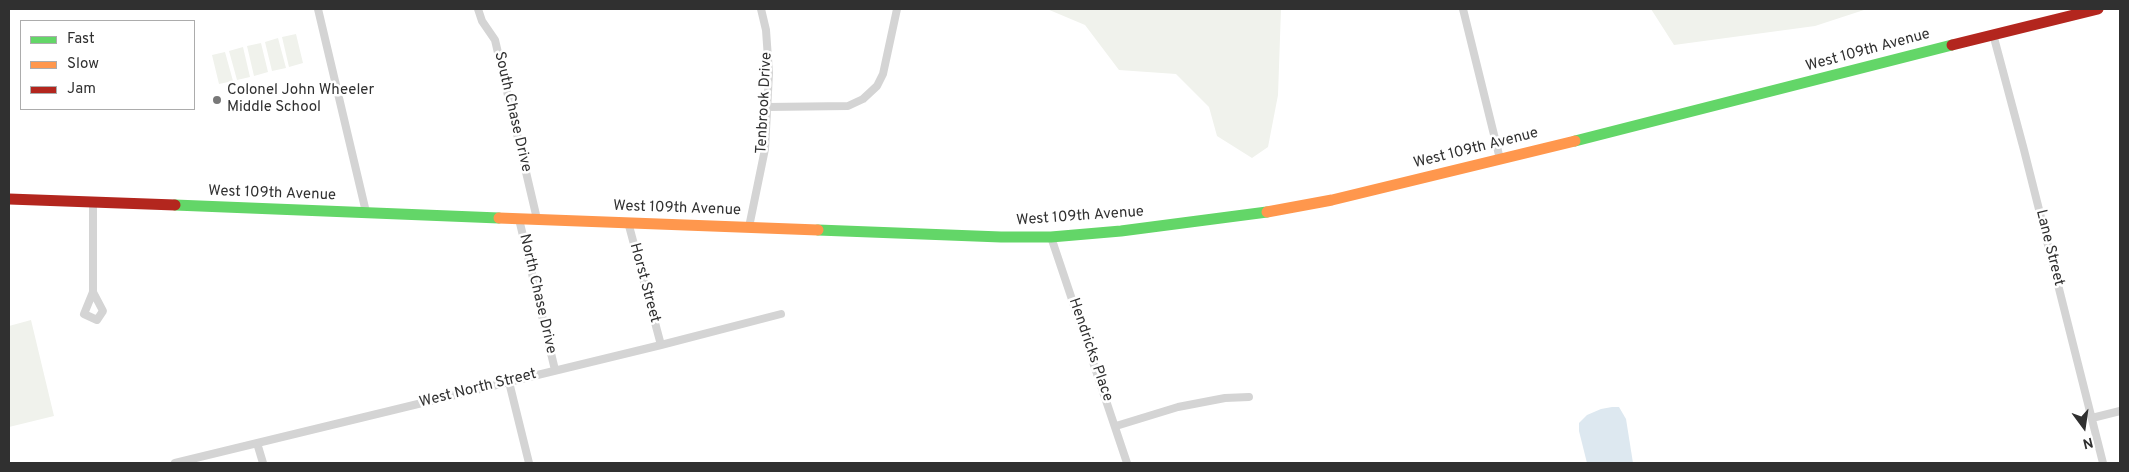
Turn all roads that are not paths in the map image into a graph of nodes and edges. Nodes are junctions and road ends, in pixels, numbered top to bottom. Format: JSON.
{"nodes":[{"id":1,"x":318,"y":9,"type":"edge"},
{"id":2,"x":478,"y":9,"type":"edge"},
{"id":3,"x":761,"y":9,"type":"edge"},
{"id":4,"x":897,"y":9,"type":"edge"},
{"id":5,"x":1463,"y":9,"type":"edge"},
{"id":6,"x":2098,"y":9,"type":"edge"},
{"id":7,"x":1993,"y":34,"type":"junction"},
{"id":8,"x":767,"y":106,"type":"junction"},
{"id":9,"x":1500,"y":159,"type":"junction"},
{"id":10,"x":9,"y":199,"type":"edge"},
{"id":11,"x":93,"y":202,"type":"junction"},
{"id":12,"x":366,"y":212,"type":"junction"},
{"id":13,"x":519,"y":218,"type":"junction"},
{"id":14,"x":537,"y":219,"type":"junction"},
{"id":15,"x":628,"y":222,"type":"junction"},
{"id":16,"x":748,"y":226,"type":"junction"},
{"id":17,"x":1051,"y":237,"type":"junction"},
{"id":18,"x":93,"y":292,"type":"dead end"},
{"id":19,"x":781,"y":314,"type":"dead end"},
{"id":20,"x":661,"y":345,"type":"junction"},
{"id":21,"x":554,"y":370,"type":"junction"},
{"id":22,"x":509,"y":382,"type":"junction"},
{"id":23,"x":1249,"y":397,"type":"dead end"},
{"id":24,"x":2120,"y":411,"type":"edge"},
{"id":25,"x":2092,"y":418,"type":"junction"},
{"id":26,"x":1116,"y":426,"type":"junction"},
{"id":27,"x":257,"y":443,"type":"junction"},
{"id":28,"x":174,"y":463,"type":"edge"},
{"id":29,"x":263,"y":463,"type":"edge"},
{"id":30,"x":530,"y":463,"type":"edge"},
{"id":31,"x":1128,"y":463,"type":"edge"},
{"id":32,"x":2103,"y":463,"type":"edge"}],
"edges":[{"from":1,"to":12,"type":"street"},
{"from":2,"to":14,"type":"street","name":"South Chase Drive"},
{"from":3,"to":8,"type":"street","name":"Tenbrook Drive"},
{"from":4,"to":8,"type":"street"},
{"from":5,"to":9,"type":"street"},
{"from":6,"to":7,"type":"main road","name":"West 109th Avenue"},
{"from":7,"to":9,"type":"main road","name":"West 109th Avenue"},
{"from":7,"to":25,"type":"street","name":"Lane Street"},
{"from":8,"to":16,"type":"street","name":"Tenbrook Drive"},
{"from":9,"to":17,"type":"main road","name":"West 109th Avenue"},
{"from":10,"to":11,"type":"main road","name":"West 109th Avenue"},
{"from":11,"to":12,"type":"main road","name":"West 109th Avenue"},
{"from":11,"to":18,"type":"street"},
{"from":12,"to":13,"type":"main road","name":"West 109th Avenue"},
{"from":13,"to":14,"type":"main road","name":"West 109th Avenue"},
{"from":13,"to":21,"type":"street","name":"North Chase Drive"},
{"from":14,"to":15,"type":"main road","name":"West 109th Avenue"},
{"from":15,"to":16,"type":"main road","name":"West 109th Avenue"},
{"from":15,"to":20,"type":"street","name":"Horst Street"},
{"from":16,"to":17,"type":"main road","name":"West 109th Avenue"},
{"from":17,"to":26,"type":"street","name":"Hendricks Place"},
{"from":19,"to":20,"type":"street","name":"West North Street"},
{"from":20,"to":21,"type":"street","name":"West North Street"},
{"from":21,"to":22,"type":"street","name":"West North Street"},
{"from":22,"to":27,"type":"street","name":"West North Street"},
{"from":22,"to":30,"type":"street"},
{"from":23,"to":26,"type":"street"},
{"from":24,"to":25,"type":"street"},
{"from":25,"to":32,"type":"street","name":"Lane Street"},
{"from":26,"to":31,"type":"street","name":"Hendricks Place"},
{"from":27,"to":28,"type":"street","name":"West North Street"},
{"from":27,"to":29,"type":"street"}]}
